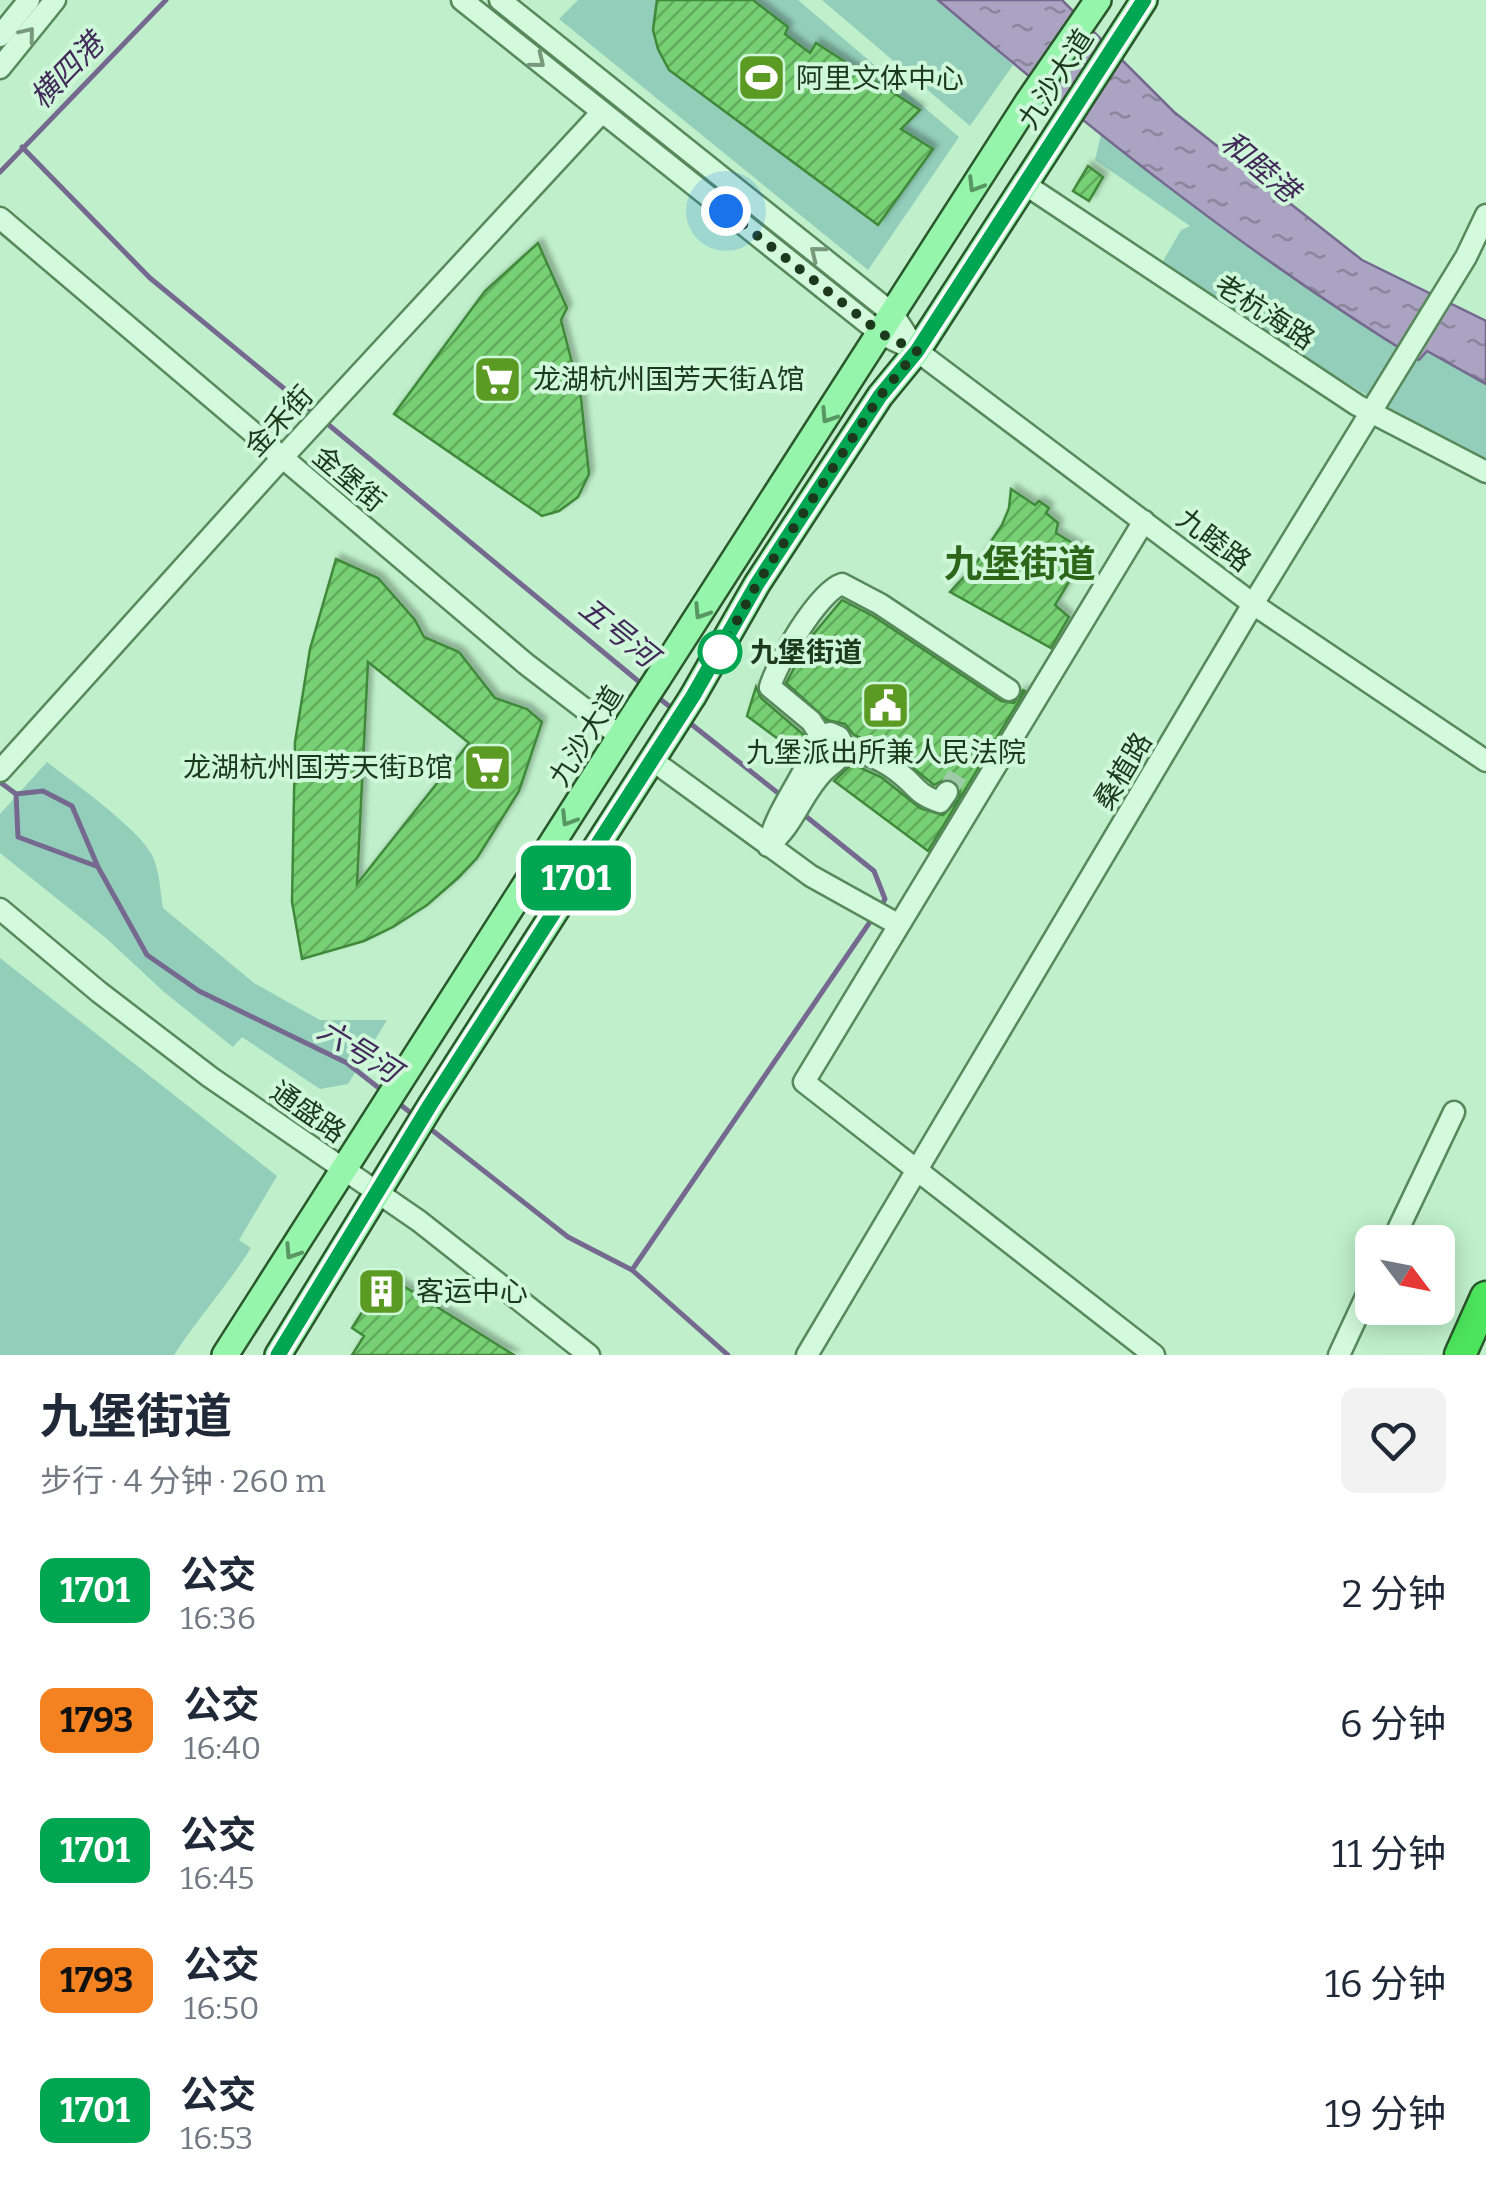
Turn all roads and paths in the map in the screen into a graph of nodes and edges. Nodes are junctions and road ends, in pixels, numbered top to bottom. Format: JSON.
{"nodes":[{"id":1,"x":29,"y":0,"type":"edge"},
{"id":2,"x":54,"y":0,"type":"edge"},
{"id":3,"x":462,"y":0,"type":"edge"},
{"id":4,"x":500,"y":0,"type":"edge"},
{"id":5,"x":1144,"y":0,"type":"edge"},
{"id":6,"x":1094,"y":6,"type":"edge"},
{"id":7,"x":0,"y":36,"type":"edge"},
{"id":8,"x":0,"y":68,"type":"edge"},
{"id":9,"x":602,"y":112,"type":"junction"},
{"id":10,"x":1023,"y":184,"type":"junction"},
{"id":11,"x":1486,"y":215,"type":"edge"},
{"id":12,"x":0,"y":218,"type":"edge"},
{"id":13,"x":887,"y":324,"type":"junction"},
{"id":14,"x":917,"y":351,"type":"junction"},
{"id":15,"x":1370,"y":412,"type":"junction"},
{"id":16,"x":282,"y":458,"type":"junction"},
{"id":17,"x":1486,"y":472,"type":"edge"},
{"id":18,"x":1144,"y":521,"type":"junction"},
{"id":19,"x":1254,"y":604,"type":"junction"},
{"id":20,"x":1010,"y":690,"type":"dead end"},
{"id":21,"x":821,"y":736,"type":"junction"},
{"id":22,"x":621,"y":737,"type":"junction"},
{"id":23,"x":844,"y":746,"type":"junction"},
{"id":24,"x":652,"y":760,"type":"junction"},
{"id":25,"x":1486,"y":761,"type":"edge"},
{"id":26,"x":0,"y":771,"type":"edge"},
{"id":27,"x":947,"y":792,"type":"dead end"},
{"id":28,"x":793,"y":806,"type":"junction"},
{"id":29,"x":768,"y":846,"type":"junction"},
{"id":30,"x":0,"y":909,"type":"edge"},
{"id":31,"x":899,"y":926,"type":"junction"},
{"id":32,"x":1454,"y":1112,"type":"dead end"},
{"id":33,"x":344,"y":1169,"type":"junction"},
{"id":34,"x":917,"y":1171,"type":"junction"},
{"id":35,"x":379,"y":1193,"type":"junction"},
{"id":36,"x":1400,"y":1225,"type":"edge"},
{"id":37,"x":1486,"y":1297,"type":"edge"},
{"id":38,"x":1355,"y":1321,"type":"edge"},
{"id":39,"x":1486,"y":1332,"type":"edge"},
{"id":40,"x":225,"y":1355,"type":"edge"},
{"id":41,"x":278,"y":1355,"type":"edge"},
{"id":42,"x":589,"y":1355,"type":"edge"},
{"id":43,"x":806,"y":1355,"type":"edge"},
{"id":44,"x":1154,"y":1355,"type":"edge"},
{"id":45,"x":1339,"y":1355,"type":"edge"},
{"id":46,"x":1460,"y":1355,"type":"edge"},
{"id":47,"x":1476,"y":1355,"type":"edge"}],
"edges":[{"from":1,"to":7,"type":"street"},
{"from":8,"to":2,"type":"street","one_way":true},
{"from":3,"to":9,"type":"street","name":"九睦路","one_way":true},
{"from":13,"to":4,"type":"street","name":"九睦路","one_way":true},
{"from":5,"to":10,"type":"main road","name":"九沙大道"},
{"from":6,"to":13,"type":"main road","name":"九沙大道","one_way":true},
{"from":9,"to":13,"type":"street","name":"九睦路"},
{"from":9,"to":16,"type":"street","name":"金禾街"},
{"from":10,"to":14,"type":"main road","name":"九沙大道"},
{"from":10,"to":15,"type":"street","name":"老杭海路"},
{"from":11,"to":15,"type":"street","name":"桑植路"},
{"from":12,"to":16,"type":"street","name":"金堡街"},
{"from":13,"to":14,"type":"street","name":"九睦路"},
{"from":13,"to":22,"type":"main road","name":"九沙大道","one_way":true,"bridge":true},
{"from":14,"to":18,"type":"street","name":"九睦路"},
{"from":14,"to":24,"type":"main road","name":"九沙大道","bridge":true},
{"from":15,"to":17,"type":"street","name":"老杭海路"},
{"from":15,"to":19,"type":"street","name":"桑植路"},
{"from":16,"to":22,"type":"street","name":"金堡街"},
{"from":16,"to":26,"type":"street","name":"金禾街"},
{"from":18,"to":19,"type":"street","name":"九睦路"},
{"from":18,"to":31,"type":"street"},
{"from":19,"to":25,"type":"street","name":"九睦路"},
{"from":19,"to":34,"type":"street","name":"桑植路"},
{"from":20,"to":21,"type":"street"},
{"from":21,"to":23,"type":"street"},
{"from":21,"to":28,"type":"street"},
{"from":22,"to":33,"type":"main road","name":"九沙大道","one_way":true},
{"from":23,"to":27,"type":"street"},
{"from":23,"to":28,"type":"street"},
{"from":24,"to":29,"type":"street"},
{"from":24,"to":35,"type":"main road","name":"九沙大道"},
{"from":28,"to":29,"type":"street"},
{"from":29,"to":31,"type":"street"},
{"from":30,"to":33,"type":"street","name":"通盛路"},
{"from":31,"to":34,"type":"street"},
{"from":32,"to":36,"type":"street"},
{"from":33,"to":35,"type":"street","name":"通盛路"},
{"from":33,"to":40,"type":"main road","name":"九沙大道","one_way":true},
{"from":34,"to":43,"type":"street","name":"桑植路"},
{"from":34,"to":44,"type":"street"},
{"from":35,"to":41,"type":"main road","name":"九沙大道"},
{"from":35,"to":42,"type":"street","name":"通盛路"},
{"from":37,"to":46,"type":"highway"},
{"from":38,"to":45,"type":"street"},
{"from":39,"to":47,"type":"main road"}]}
